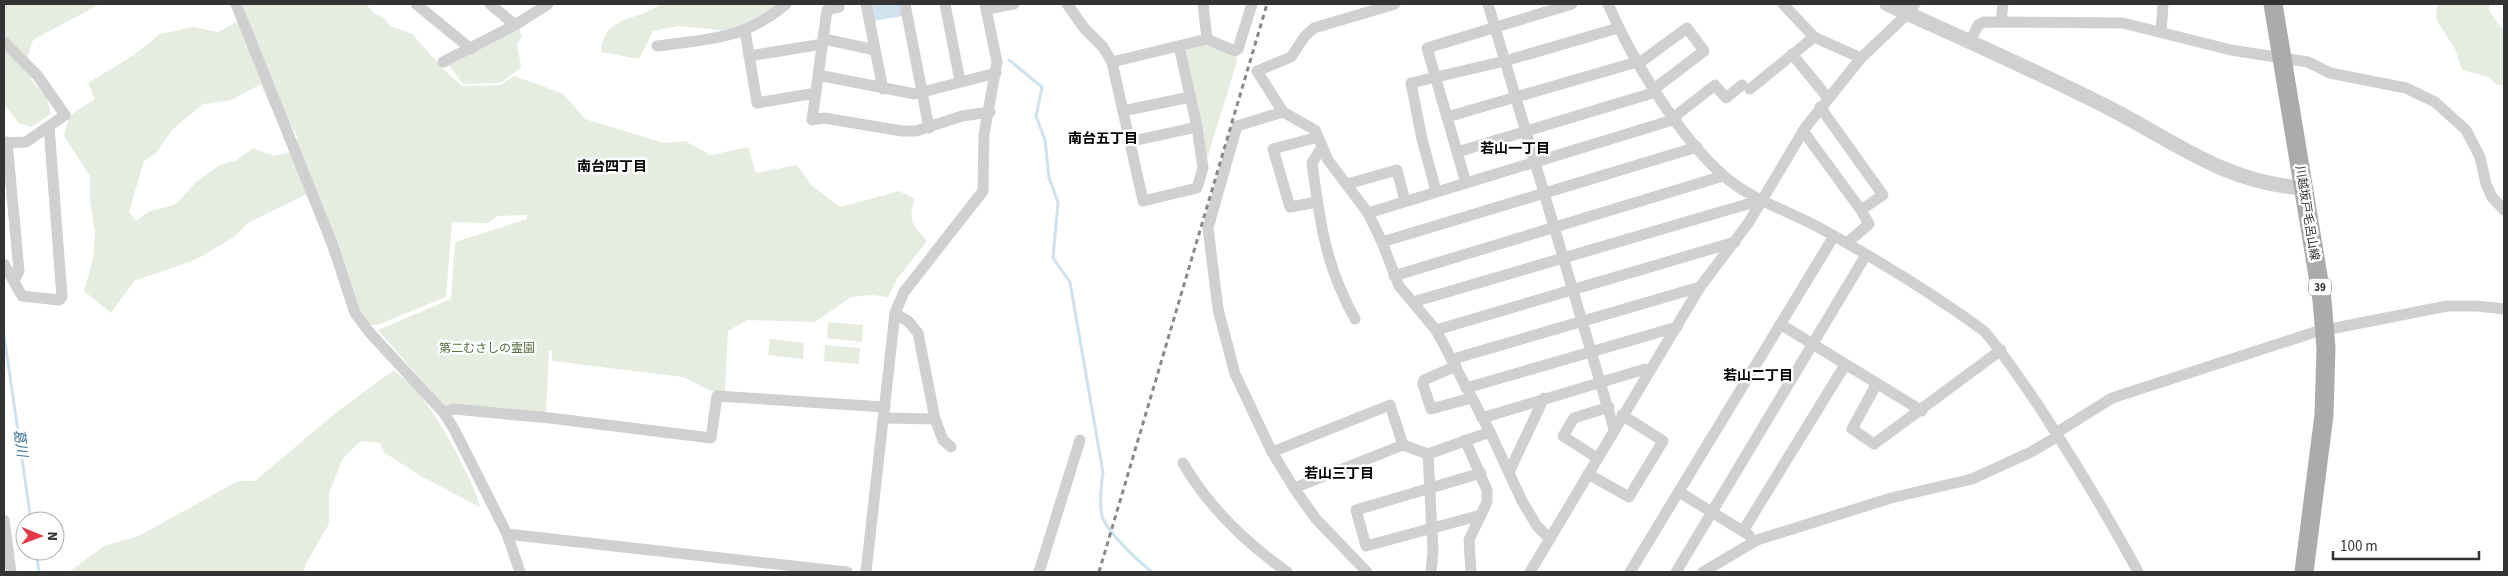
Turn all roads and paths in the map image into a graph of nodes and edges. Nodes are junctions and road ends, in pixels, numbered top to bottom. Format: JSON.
{"nodes":[{"id":1,"x":236,"y":4,"type":"edge"},
{"id":2,"x":416,"y":4,"type":"edge"},
{"id":3,"x":490,"y":4,"type":"edge"},
{"id":4,"x":548,"y":4,"type":"edge"},
{"id":5,"x":786,"y":4,"type":"edge"},
{"id":6,"x":838,"y":4,"type":"edge"},
{"id":7,"x":866,"y":4,"type":"edge"},
{"id":8,"x":905,"y":4,"type":"edge"},
{"id":9,"x":945,"y":4,"type":"edge"},
{"id":10,"x":1014,"y":4,"type":"edge"},
{"id":11,"x":1068,"y":4,"type":"edge"},
{"id":12,"x":1203,"y":4,"type":"edge"},
{"id":13,"x":1252,"y":4,"type":"edge"},
{"id":14,"x":1396,"y":4,"type":"edge"},
{"id":15,"x":1488,"y":4,"type":"edge"},
{"id":16,"x":1572,"y":4,"type":"edge"},
{"id":17,"x":1608,"y":4,"type":"edge"},
{"id":18,"x":1783,"y":4,"type":"edge"},
{"id":19,"x":1887,"y":4,"type":"edge"},
{"id":20,"x":2003,"y":4,"type":"edge"},
{"id":21,"x":2163,"y":4,"type":"edge"},
{"id":22,"x":2273,"y":4,"type":"edge"},
{"id":23,"x":986,"y":7,"type":"edge"},
{"id":24,"x":1911,"y":8,"type":"edge"},
{"id":25,"x":2001,"y":22,"type":"junction"},
{"id":26,"x":515,"y":25,"type":"junction"},
{"id":27,"x":1495,"y":27,"type":"junction"},
{"id":28,"x":1618,"y":28,"type":"junction"},
{"id":29,"x":745,"y":31,"type":"junction"},
{"id":30,"x":2161,"y":32,"type":"junction"},
{"id":31,"x":1814,"y":37,"type":"junction"},
{"id":32,"x":1207,"y":39,"type":"junction"},
{"id":33,"x":4,"y":42,"type":"edge"},
{"id":34,"x":823,"y":42,"type":"junction"},
{"id":35,"x":1970,"y":42,"type":"junction"},
{"id":36,"x":657,"y":46,"type":"dead end"},
{"id":37,"x":1179,"y":46,"type":"junction"},
{"id":38,"x":471,"y":49,"type":"junction"},
{"id":39,"x":875,"y":50,"type":"junction"},
{"id":40,"x":1792,"y":54,"type":"junction"},
{"id":41,"x":749,"y":56,"type":"junction"},
{"id":42,"x":2281,"y":57,"type":"junction"},
{"id":43,"x":1861,"y":58,"type":"junction"},
{"id":44,"x":1505,"y":61,"type":"junction"},
{"id":45,"x":443,"y":62,"type":"dead end"},
{"id":46,"x":1112,"y":62,"type":"junction"},
{"id":47,"x":1637,"y":63,"type":"junction"},
{"id":48,"x":996,"y":73,"type":"junction"},
{"id":49,"x":818,"y":75,"type":"junction"},
{"id":50,"x":1436,"y":79,"type":"junction"},
{"id":51,"x":960,"y":81,"type":"junction"},
{"id":52,"x":883,"y":89,"type":"junction"},
{"id":53,"x":1655,"y":91,"type":"junction"},
{"id":54,"x":921,"y":92,"type":"junction"},
{"id":55,"x":816,"y":93,"type":"junction"},
{"id":56,"x":1190,"y":96,"type":"junction"},
{"id":57,"x":1515,"y":97,"type":"junction"},
{"id":58,"x":1824,"y":103,"type":"junction"},
{"id":59,"x":1123,"y":111,"type":"junction"},
{"id":60,"x":990,"y":112,"type":"junction"},
{"id":61,"x":1283,"y":112,"type":"junction"},
{"id":62,"x":1447,"y":117,"type":"junction"},
{"id":63,"x":1675,"y":118,"type":"junction"},
{"id":64,"x":49,"y":127,"type":"junction"},
{"id":65,"x":1197,"y":127,"type":"junction"},
{"id":66,"x":928,"y":128,"type":"junction"},
{"id":67,"x":1526,"y":131,"type":"junction"},
{"id":68,"x":1803,"y":131,"type":"junction"},
{"id":69,"x":5,"y":142,"type":"edge"},
{"id":70,"x":1128,"y":142,"type":"junction"},
{"id":71,"x":1320,"y":142,"type":"junction"},
{"id":72,"x":1697,"y":147,"type":"junction"},
{"id":73,"x":1457,"y":152,"type":"junction"},
{"id":74,"x":1534,"y":162,"type":"junction"},
{"id":75,"x":1723,"y":176,"type":"junction"},
{"id":76,"x":1466,"y":183,"type":"junction"},
{"id":77,"x":1347,"y":184,"type":"junction"},
{"id":78,"x":8,"y":188,"type":"edge"},
{"id":79,"x":2304,"y":188,"type":"junction"},
{"id":80,"x":1436,"y":191,"type":"junction"},
{"id":81,"x":1544,"y":192,"type":"junction"},
{"id":82,"x":1405,"y":201,"type":"junction"},
{"id":83,"x":1317,"y":202,"type":"junction"},
{"id":84,"x":1762,"y":202,"type":"junction"},
{"id":85,"x":1861,"y":210,"type":"junction"},
{"id":86,"x":2504,"y":210,"type":"edge"},
{"id":87,"x":1368,"y":213,"type":"junction"},
{"id":88,"x":1554,"y":225,"type":"junction"},
{"id":89,"x":1834,"y":236,"type":"junction"},
{"id":90,"x":1382,"y":242,"type":"junction"},
{"id":91,"x":1735,"y":242,"type":"junction"},
{"id":92,"x":1847,"y":243,"type":"junction"},
{"id":93,"x":1866,"y":255,"type":"junction"},
{"id":94,"x":1564,"y":258,"type":"junction"},
{"id":95,"x":4,"y":264,"type":"edge"},
{"id":96,"x":1394,"y":276,"type":"junction"},
{"id":97,"x":14,"y":282,"type":"junction"},
{"id":98,"x":1700,"y":286,"type":"junction"},
{"id":99,"x":1573,"y":290,"type":"junction"},
{"id":100,"x":1413,"y":302,"type":"junction"},
{"id":101,"x":2504,"y":309,"type":"edge"},
{"id":102,"x":895,"y":313,"type":"junction"},
{"id":103,"x":1354,"y":319,"type":"dead end"},
{"id":104,"x":1582,"y":321,"type":"junction"},
{"id":105,"x":1780,"y":324,"type":"junction"},
{"id":106,"x":1677,"y":326,"type":"junction"},
{"id":107,"x":1436,"y":330,"type":"junction"},
{"id":108,"x":2325,"y":331,"type":"junction"},
{"id":109,"x":1813,"y":346,"type":"junction"},
{"id":110,"x":2000,"y":350,"type":"junction"},
{"id":111,"x":1592,"y":352,"type":"junction"},
{"id":112,"x":1454,"y":362,"type":"junction"},
{"id":113,"x":1845,"y":365,"type":"junction"},
{"id":114,"x":1649,"y":371,"type":"junction"},
{"id":115,"x":1602,"y":383,"type":"junction"},
{"id":116,"x":1877,"y":383,"type":"junction"},
{"id":117,"x":1468,"y":393,"type":"junction"},
{"id":118,"x":1544,"y":398,"type":"junction"},
{"id":119,"x":1609,"y":407,"type":"junction"},
{"id":120,"x":1922,"y":411,"type":"junction"},
{"id":121,"x":444,"y":413,"type":"junction"},
{"id":122,"x":884,"y":413,"type":"junction"},
{"id":123,"x":1622,"y":415,"type":"junction"},
{"id":124,"x":1482,"y":418,"type":"junction"},
{"id":125,"x":935,"y":419,"type":"junction"},
{"id":126,"x":1614,"y":429,"type":"junction"},
{"id":127,"x":1490,"y":432,"type":"junction"},
{"id":128,"x":2057,"y":435,"type":"junction"},
{"id":129,"x":1080,"y":440,"type":"dead end"},
{"id":130,"x":1465,"y":440,"type":"junction"},
{"id":131,"x":1403,"y":445,"type":"junction"},
{"id":132,"x":951,"y":447,"type":"dead end"},
{"id":133,"x":1272,"y":452,"type":"junction"},
{"id":134,"x":1428,"y":454,"type":"junction"},
{"id":135,"x":1597,"y":458,"type":"junction"},
{"id":136,"x":1183,"y":463,"type":"dead end"},
{"id":137,"x":1510,"y":472,"type":"junction"},
{"id":138,"x":1481,"y":473,"type":"junction"},
{"id":139,"x":1588,"y":474,"type":"junction"},
{"id":140,"x":1294,"y":488,"type":"junction"},
{"id":141,"x":1431,"y":489,"type":"junction"},
{"id":142,"x":1679,"y":492,"type":"junction"},
{"id":143,"x":1712,"y":512,"type":"junction"},
{"id":144,"x":1481,"y":515,"type":"junction"},
{"id":145,"x":4,"y":524,"type":"edge"},
{"id":146,"x":1432,"y":527,"type":"junction"},
{"id":147,"x":1743,"y":531,"type":"junction"},
{"id":148,"x":507,"y":534,"type":"junction"},
{"id":149,"x":1550,"y":539,"type":"junction"},
{"id":150,"x":1757,"y":540,"type":"junction"},
{"id":151,"x":11,"y":572,"type":"edge"},
{"id":152,"x":520,"y":572,"type":"edge"},
{"id":153,"x":847,"y":572,"type":"edge"},
{"id":154,"x":866,"y":572,"type":"edge"},
{"id":155,"x":1039,"y":572,"type":"edge"},
{"id":156,"x":1287,"y":572,"type":"edge"},
{"id":157,"x":1367,"y":572,"type":"edge"},
{"id":158,"x":1431,"y":572,"type":"edge"},
{"id":159,"x":1472,"y":572,"type":"edge"},
{"id":160,"x":1530,"y":572,"type":"edge"},
{"id":161,"x":1630,"y":572,"type":"edge"},
{"id":162,"x":1676,"y":572,"type":"edge"},
{"id":163,"x":1703,"y":572,"type":"edge"},
{"id":164,"x":2138,"y":572,"type":"edge"},
{"id":165,"x":2304,"y":572,"type":"edge"}],
"edges":[{"from":1,"to":121,"type":"street"},
{"from":2,"to":38,"type":"street"},
{"from":3,"to":26,"type":"street"},
{"from":4,"to":26,"type":"street"},
{"from":5,"to":29,"type":"street"},
{"from":6,"to":34,"type":"street"},
{"from":7,"to":39,"type":"street"},
{"from":8,"to":54,"type":"street"},
{"from":9,"to":51,"type":"street"},
{"from":10,"to":23,"type":"street"},
{"from":11,"to":46,"type":"street"},
{"from":12,"to":32,"type":"street"},
{"from":13,"to":32,"type":"street"},
{"from":14,"to":61,"type":"street"},
{"from":15,"to":27,"type":"street"},
{"from":16,"to":27,"type":"street"},
{"from":17,"to":28,"type":"street"},
{"from":18,"to":31,"type":"street"},
{"from":19,"to":24,"type":"street"},
{"from":20,"to":25,"type":"street"},
{"from":21,"to":30,"type":"street"},
{"from":22,"to":42,"type":"main road","name":"川越坂戸毛呂山線","number":"39"},
{"from":23,"to":48,"type":"street"},
{"from":24,"to":35,"type":"street"},
{"from":24,"to":43,"type":"street"},
{"from":25,"to":30,"type":"street"},
{"from":25,"to":35,"type":"street"},
{"from":26,"to":38,"type":"street"},
{"from":27,"to":44,"type":"street"},
{"from":27,"to":50,"type":"street"},
{"from":28,"to":44,"type":"street"},
{"from":28,"to":47,"type":"street"},
{"from":29,"to":36,"type":"street"},
{"from":29,"to":41,"type":"street"},
{"from":30,"to":42,"type":"street"},
{"from":31,"to":40,"type":"street"},
{"from":31,"to":43,"type":"street"},
{"from":32,"to":37,"type":"street"},
{"from":33,"to":64,"type":"street"},
{"from":34,"to":39,"type":"street"},
{"from":34,"to":41,"type":"street"},
{"from":34,"to":49,"type":"street"},
{"from":35,"to":79,"type":"street"},
{"from":37,"to":46,"type":"street"},
{"from":37,"to":56,"type":"street"},
{"from":38,"to":45,"type":"street"},
{"from":39,"to":52,"type":"street"},
{"from":40,"to":58,"type":"street"},
{"from":40,"to":63,"type":"street"},
{"from":41,"to":55,"type":"street"},
{"from":42,"to":79,"type":"main road","name":"川越坂戸毛呂山線","number":"39"},
{"from":42,"to":86,"type":"street"},
{"from":43,"to":58,"type":"street"},
{"from":44,"to":50,"type":"street"},
{"from":44,"to":57,"type":"street"},
{"from":46,"to":59,"type":"street"},
{"from":47,"to":53,"type":"street"},
{"from":47,"to":53,"type":"street"},
{"from":47,"to":57,"type":"street"},
{"from":48,"to":51,"type":"street"},
{"from":48,"to":60,"type":"street"},
{"from":49,"to":52,"type":"street"},
{"from":49,"to":55,"type":"street"},
{"from":50,"to":62,"type":"street"},
{"from":50,"to":80,"type":"street"},
{"from":51,"to":54,"type":"street"},
{"from":52,"to":54,"type":"street"},
{"from":53,"to":63,"type":"street"},
{"from":53,"to":67,"type":"street"},
{"from":54,"to":66,"type":"street"},
{"from":55,"to":66,"type":"street"},
{"from":56,"to":59,"type":"street"},
{"from":56,"to":65,"type":"street"},
{"from":57,"to":62,"type":"street"},
{"from":57,"to":67,"type":"street"},
{"from":58,"to":68,"type":"street"},
{"from":58,"to":85,"type":"street"},
{"from":59,"to":70,"type":"street"},
{"from":60,"to":66,"type":"street"},
{"from":60,"to":102,"type":"street"},
{"from":61,"to":71,"type":"street"},
{"from":61,"to":133,"type":"street"},
{"from":62,"to":73,"type":"street"},
{"from":63,"to":72,"type":"street"},
{"from":63,"to":74,"type":"street"},
{"from":64,"to":69,"type":"street"},
{"from":64,"to":97,"type":"street"},
{"from":65,"to":70,"type":"street"},
{"from":65,"to":70,"type":"street"},
{"from":67,"to":73,"type":"street"},
{"from":67,"to":74,"type":"street"},
{"from":68,"to":84,"type":"street"},
{"from":68,"to":85,"type":"street"},
{"from":69,"to":78,"type":"street"},
{"from":71,"to":77,"type":"street"},
{"from":71,"to":83,"type":"street"},
{"from":71,"to":83,"type":"street"},
{"from":72,"to":75,"type":"street"},
{"from":72,"to":81,"type":"street"},
{"from":73,"to":76,"type":"street"},
{"from":74,"to":76,"type":"street"},
{"from":74,"to":81,"type":"street"},
{"from":75,"to":84,"type":"street"},
{"from":75,"to":88,"type":"street"},
{"from":76,"to":80,"type":"street"},
{"from":77,"to":82,"type":"street"},
{"from":77,"to":87,"type":"street"},
{"from":78,"to":97,"type":"street"},
{"from":79,"to":108,"type":"main road","name":"川越坂戸毛呂山線","number":"39"},
{"from":80,"to":82,"type":"street"},
{"from":81,"to":88,"type":"street"},
{"from":81,"to":90,"type":"street"},
{"from":82,"to":87,"type":"street"},
{"from":83,"to":103,"type":"street"},
{"from":84,"to":89,"type":"street"},
{"from":84,"to":91,"type":"street"},
{"from":84,"to":94,"type":"street"},
{"from":85,"to":92,"type":"street"},
{"from":87,"to":90,"type":"street"},
{"from":88,"to":94,"type":"street"},
{"from":88,"to":96,"type":"street"},
{"from":89,"to":92,"type":"street"},
{"from":89,"to":105,"type":"street"},
{"from":90,"to":96,"type":"street"},
{"from":91,"to":98,"type":"street"},
{"from":91,"to":99,"type":"street"},
{"from":92,"to":93,"type":"street"},
{"from":93,"to":109,"type":"street"},
{"from":93,"to":110,"type":"street"},
{"from":94,"to":99,"type":"street"},
{"from":94,"to":100,"type":"street"},
{"from":95,"to":97,"type":"street"},
{"from":96,"to":100,"type":"street"},
{"from":98,"to":104,"type":"street"},
{"from":98,"to":106,"type":"street"},
{"from":99,"to":104,"type":"street"},
{"from":99,"to":107,"type":"street"},
{"from":100,"to":107,"type":"street"},
{"from":101,"to":108,"type":"street"},
{"from":102,"to":122,"type":"street"},
{"from":102,"to":125,"type":"street"},
{"from":104,"to":111,"type":"street"},
{"from":104,"to":112,"type":"street"},
{"from":105,"to":109,"type":"street"},
{"from":105,"to":142,"type":"street"},
{"from":106,"to":111,"type":"street"},
{"from":106,"to":114,"type":"street"},
{"from":107,"to":112,"type":"street"},
{"from":108,"to":128,"type":"street"},
{"from":108,"to":165,"type":"main road","name":"川越坂戸毛呂山線","number":"39"},
{"from":109,"to":113,"type":"street"},
{"from":109,"to":143,"type":"street"},
{"from":110,"to":120,"type":"street"},
{"from":110,"to":128,"type":"street"},
{"from":111,"to":115,"type":"street"},
{"from":111,"to":117,"type":"street"},
{"from":112,"to":117,"type":"street"},
{"from":112,"to":117,"type":"street"},
{"from":113,"to":116,"type":"street"},
{"from":113,"to":147,"type":"street"},
{"from":114,"to":115,"type":"street"},
{"from":114,"to":123,"type":"street"},
{"from":115,"to":118,"type":"street"},
{"from":115,"to":119,"type":"street"},
{"from":116,"to":120,"type":"street"},
{"from":116,"to":120,"type":"street"},
{"from":117,"to":124,"type":"street"},
{"from":118,"to":124,"type":"street"},
{"from":118,"to":137,"type":"street"},
{"from":119,"to":126,"type":"street"},
{"from":119,"to":135,"type":"street"},
{"from":121,"to":122,"type":"street"},
{"from":121,"to":148,"type":"street"},
{"from":122,"to":125,"type":"street"},
{"from":122,"to":154,"type":"street"},
{"from":123,"to":126,"type":"street"},
{"from":123,"to":139,"type":"street"},
{"from":124,"to":127,"type":"street"},
{"from":125,"to":132,"type":"street"},
{"from":126,"to":135,"type":"street"},
{"from":127,"to":130,"type":"street"},
{"from":127,"to":137,"type":"street"},
{"from":128,"to":150,"type":"street"},
{"from":128,"to":164,"type":"street"},
{"from":129,"to":155,"type":"street"},
{"from":130,"to":134,"type":"street"},
{"from":130,"to":138,"type":"street"},
{"from":131,"to":133,"type":"street"},
{"from":131,"to":134,"type":"street"},
{"from":131,"to":140,"type":"street"},
{"from":133,"to":140,"type":"street"},
{"from":134,"to":141,"type":"street"},
{"from":135,"to":139,"type":"street"},
{"from":136,"to":156,"type":"street"},
{"from":137,"to":149,"type":"street"},
{"from":138,"to":141,"type":"street"},
{"from":138,"to":144,"type":"street"},
{"from":139,"to":149,"type":"street"},
{"from":140,"to":157,"type":"street"},
{"from":141,"to":146,"type":"street"},
{"from":141,"to":146,"type":"street"},
{"from":142,"to":143,"type":"street"},
{"from":142,"to":161,"type":"street"},
{"from":143,"to":147,"type":"street"},
{"from":143,"to":162,"type":"street"},
{"from":144,"to":146,"type":"street"},
{"from":144,"to":159,"type":"street"},
{"from":145,"to":151,"type":"street"},
{"from":146,"to":158,"type":"street"},
{"from":147,"to":150,"type":"street"},
{"from":148,"to":152,"type":"street"},
{"from":148,"to":153,"type":"street"},
{"from":149,"to":160,"type":"street"},
{"from":150,"to":163,"type":"street"}]}
